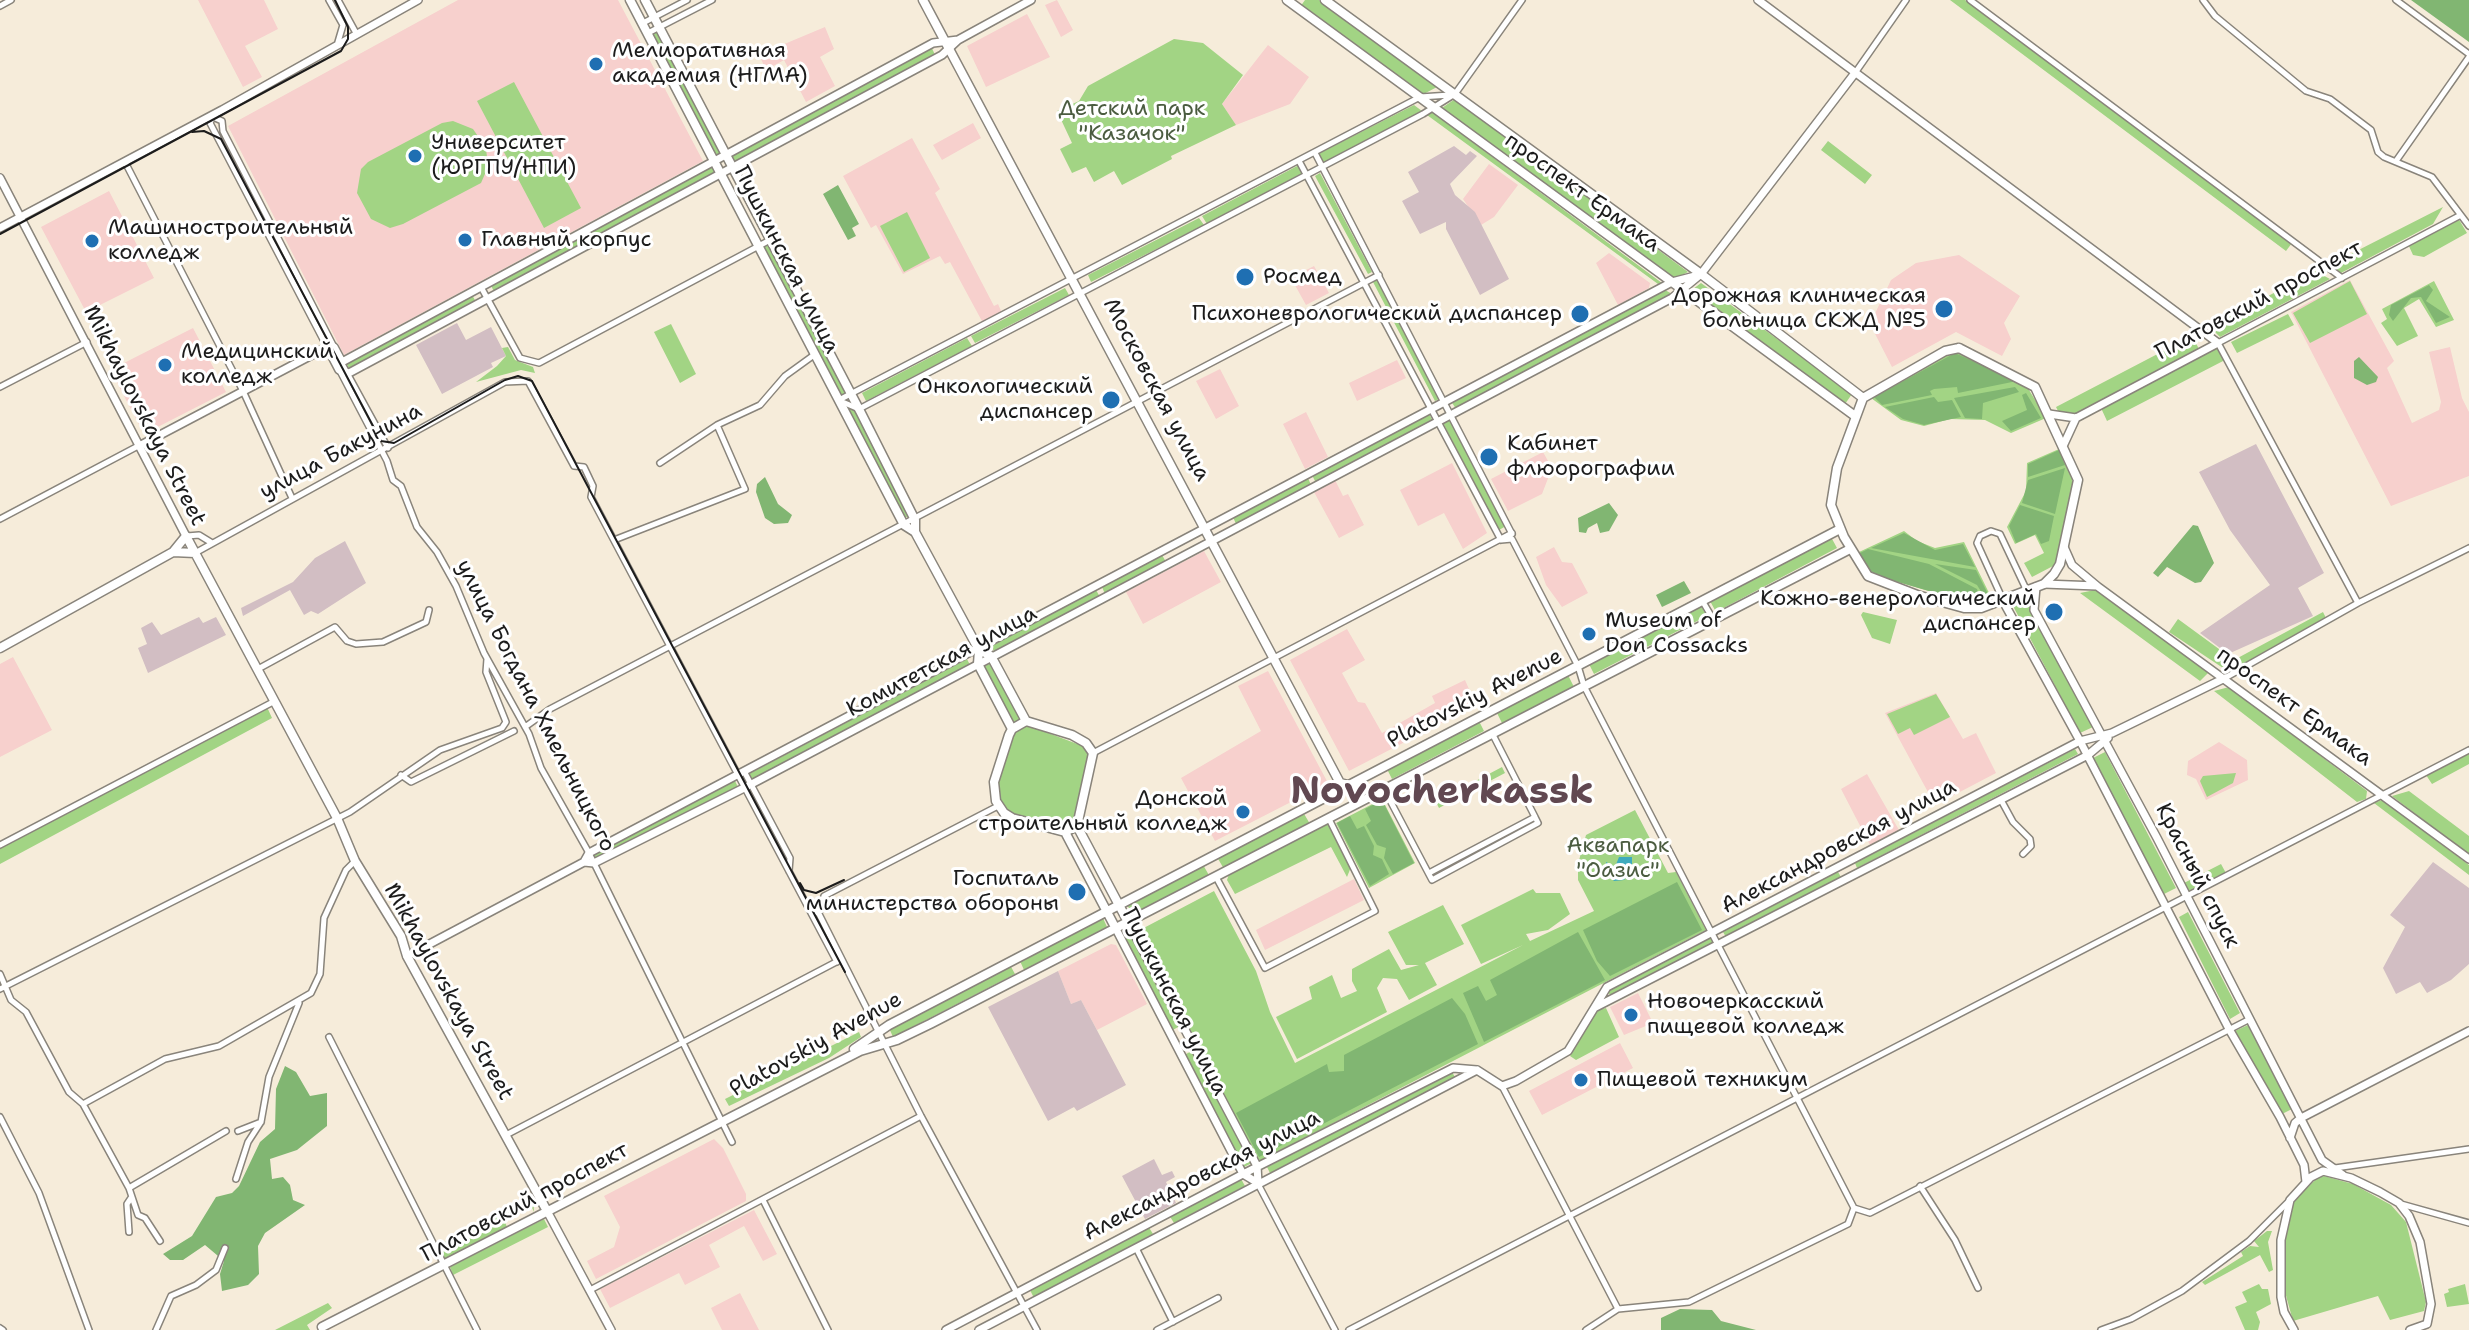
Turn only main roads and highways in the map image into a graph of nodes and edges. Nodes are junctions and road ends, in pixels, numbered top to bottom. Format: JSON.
{"nodes":[{"id":1,"x":630,"y":0,"type":"edge"},
{"id":2,"x":645,"y":0,"type":"edge"},
{"id":3,"x":926,"y":0,"type":"edge"},
{"id":4,"x":1325,"y":0,"type":"edge"},
{"id":5,"x":1294,"y":2,"type":"edge"},
{"id":6,"x":1863,"y":398,"type":"junction"},
{"id":7,"x":1855,"y":416,"type":"junction"},
{"id":8,"x":1840,"y":529,"type":"junction"},
{"id":9,"x":915,"y":532,"type":"junction"},
{"id":10,"x":1850,"y":549,"type":"junction"},
{"id":11,"x":173,"y":552,"type":"junction"},
{"id":12,"x":195,"y":553,"type":"junction"},
{"id":13,"x":0,"y":648,"type":"edge"},
{"id":14,"x":979,"y":650,"type":"junction"},
{"id":15,"x":1276,"y":656,"type":"junction"},
{"id":16,"x":1485,"y":714,"type":"junction"},
{"id":17,"x":1026,"y":721,"type":"junction"},
{"id":18,"x":1012,"y":729,"type":"junction"},
{"id":19,"x":1492,"y":733,"type":"junction"},
{"id":20,"x":1337,"y":777,"type":"junction"},
{"id":21,"x":1364,"y":778,"type":"junction"},
{"id":22,"x":1346,"y":786,"type":"junction"},
{"id":23,"x":1380,"y":791,"type":"junction"},
{"id":24,"x":1331,"y":794,"type":"junction"},
{"id":25,"x":1077,"y":826,"type":"junction"},
{"id":26,"x":1065,"y":832,"type":"junction"},
{"id":27,"x":1206,"y":858,"type":"junction"},
{"id":28,"x":1215,"y":877,"type":"junction"},
{"id":29,"x":1118,"y":905,"type":"junction"},
{"id":30,"x":1106,"y":911,"type":"junction"},
{"id":31,"x":1128,"y":922,"type":"junction"},
{"id":32,"x":1116,"y":929,"type":"junction"},
{"id":33,"x":1014,"y":960,"type":"junction"},
{"id":34,"x":1022,"y":976,"type":"junction"},
{"id":35,"x":721,"y":1121,"type":"junction"},
{"id":36,"x":547,"y":1211,"type":"junction"},
{"id":37,"x":345,"y":1316,"type":"junction"},
{"id":38,"x":322,"y":1327,"type":"dead end"},
{"id":39,"x":341,"y":1330,"type":"edge"}],
"edges":[{"from":1,"to":9,"type":"main road","name":"Пушкинская улица"},
{"from":2,"to":9,"type":"main road","name":"Пушкинская улица"},
{"from":3,"to":15,"type":"main road","name":"Московская улица"},
{"from":4,"to":6,"type":"main road","name":"проспект Ермака"},
{"from":5,"to":7,"type":"main road","name":"проспект Ермака"},
{"from":6,"to":7,"type":"main road"},
{"from":6,"to":10,"type":"main road"},
{"from":7,"to":8,"type":"main road"},
{"from":8,"to":10,"type":"main road"},
{"from":8,"to":16,"type":"main road","name":"Platovskiy Avenue"},
{"from":9,"to":14,"type":"main road","name":"Пушкинская улица"},
{"from":10,"to":19,"type":"main road","name":"Platovskiy Avenue"},
{"from":11,"to":12,"type":"main road"},
{"from":11,"to":12,"type":"main road","name":"Mikhaylovskaya Street"},
{"from":11,"to":13,"type":"main road"},
{"from":12,"to":36,"type":"main road","name":"Mikhaylovskaya Street"},
{"from":14,"to":17,"type":"main road"},
{"from":14,"to":18,"type":"main road"},
{"from":15,"to":20,"type":"main road","name":"Московская улица"},
{"from":15,"to":21,"type":"main road","name":"Московская улица"},
{"from":16,"to":19,"type":"main road"},
{"from":16,"to":21,"type":"main road","name":"Platovskiy Avenue"},
{"from":17,"to":18,"type":"main road"},
{"from":17,"to":25,"type":"main road"},
{"from":18,"to":26,"type":"main road"},
{"from":19,"to":23,"type":"main road","name":"Platovskiy Avenue"},
{"from":20,"to":22,"type":"main road","name":"Московская улица"},
{"from":20,"to":24,"type":"main road"},
{"from":21,"to":22,"type":"main road","name":"Platovskiy Avenue"},
{"from":22,"to":23,"type":"main road"},
{"from":22,"to":24,"type":"main road","name":"Platovskiy Avenue"},
{"from":23,"to":28,"type":"main road","name":"Platovskiy Avenue"},
{"from":24,"to":27,"type":"main road","name":"Platovskiy Avenue"},
{"from":25,"to":26,"type":"main road"},
{"from":25,"to":29,"type":"main road","name":"Пушкинская улица"},
{"from":26,"to":30,"type":"main road","name":"Пушкинская улица"},
{"from":27,"to":28,"type":"main road"},
{"from":27,"to":29,"type":"main road","name":"Platovskiy Avenue"},
{"from":28,"to":31,"type":"main road","name":"Platovskiy Avenue"},
{"from":29,"to":30,"type":"main road","name":"Platovskiy Avenue"},
{"from":29,"to":31,"type":"main road","name":"Пушкинская улица"},
{"from":30,"to":32,"type":"main road","name":"Пушкинская улица"},
{"from":30,"to":33,"type":"main road","name":"Platovskiy Avenue"},
{"from":31,"to":32,"type":"main road","name":"Platovskiy Avenue"},
{"from":32,"to":34,"type":"main road","name":"Platovskiy Avenue"},
{"from":33,"to":34,"type":"main road"},
{"from":33,"to":35,"type":"main road","name":"Platovskiy Avenue"},
{"from":34,"to":35,"type":"main road","name":"Platovskiy Avenue"},
{"from":35,"to":36,"type":"main road","name":"Платовский проспект"},
{"from":36,"to":37,"type":"main road","name":"Платовский проспект"},
{"from":37,"to":38,"type":"main road","name":"Платовский проспект"},
{"from":37,"to":39,"type":"main road"}]}
